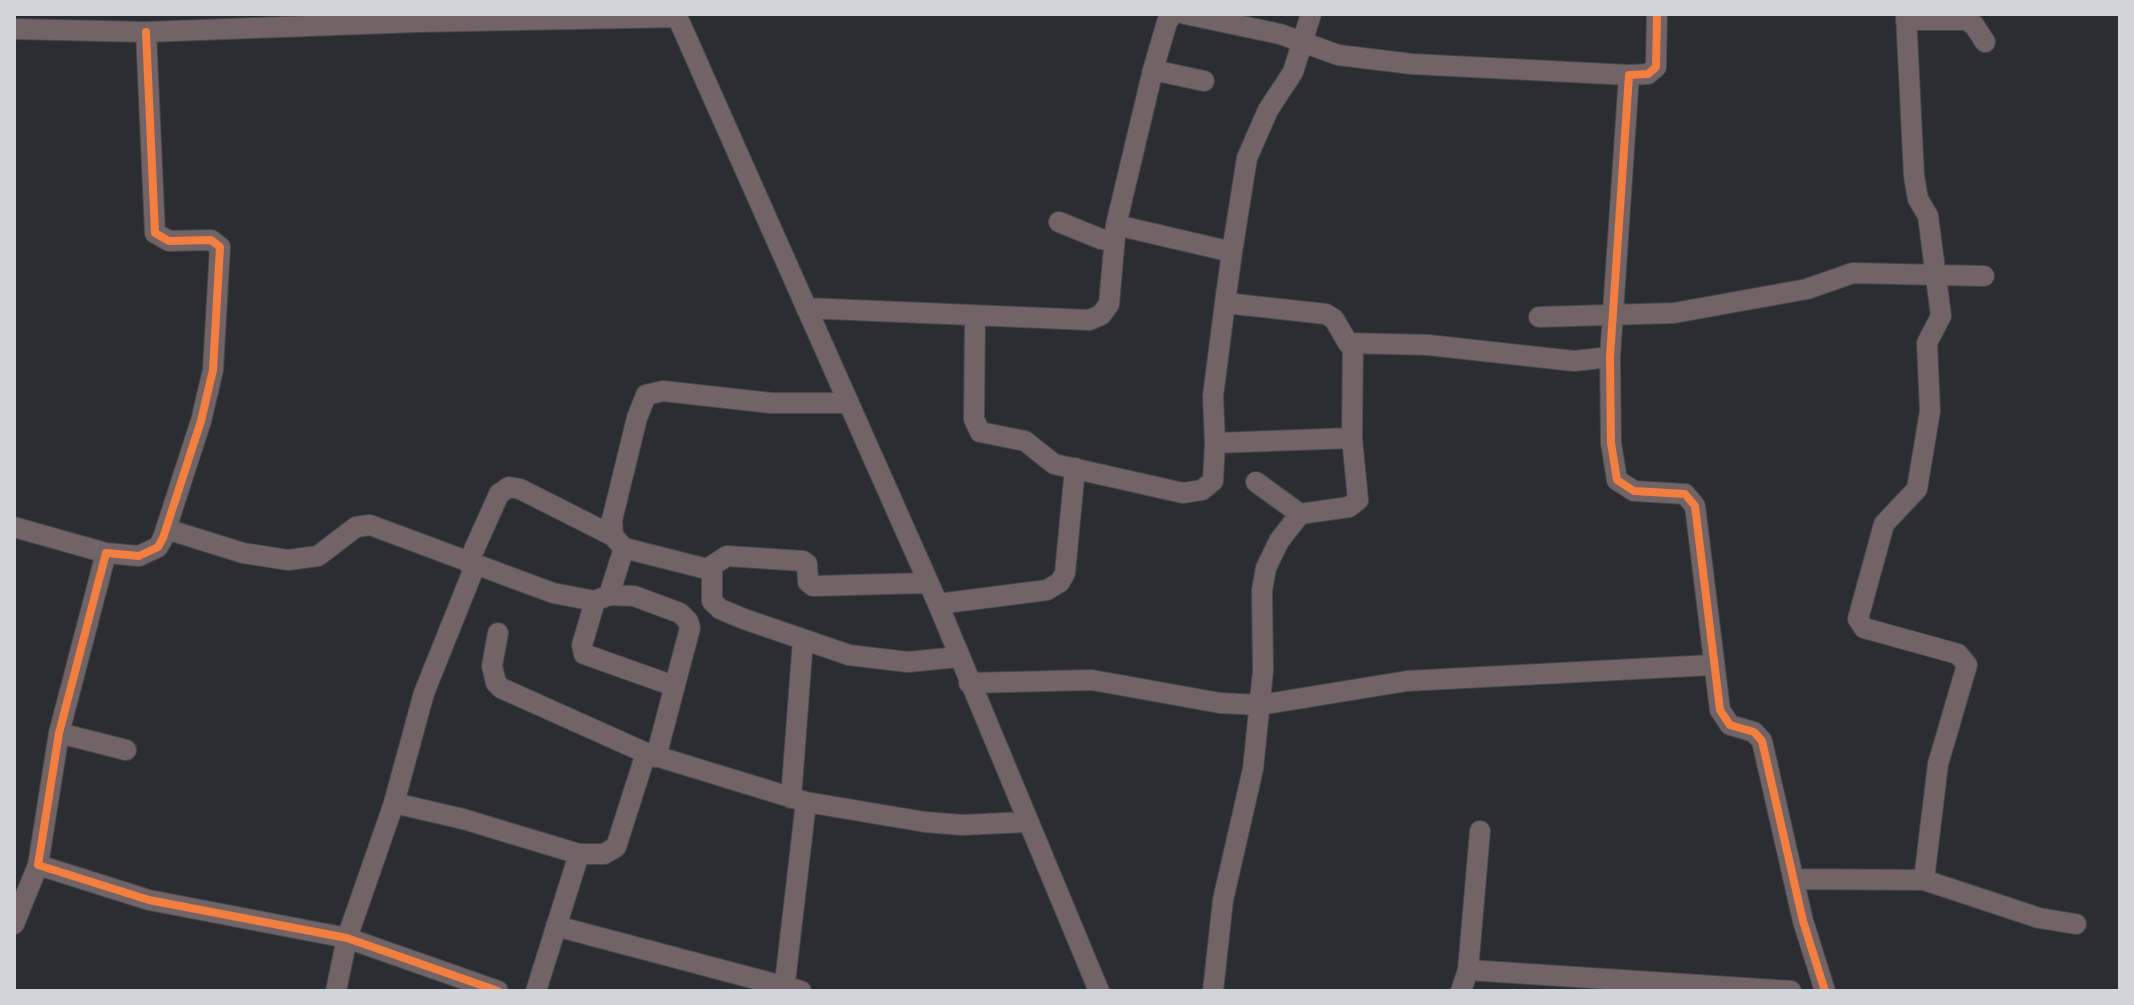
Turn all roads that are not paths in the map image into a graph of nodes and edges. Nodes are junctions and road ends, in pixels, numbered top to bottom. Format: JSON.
{"nodes":[{"id":1,"x":1173,"y":14,"type":"edge"},
{"id":2,"x":1185,"y":14,"type":"edge"},
{"id":3,"x":1311,"y":14,"type":"edge"},
{"id":4,"x":1657,"y":14,"type":"edge"},
{"id":5,"x":677,"y":16,"type":"edge"},
{"id":6,"x":1906,"y":17,"type":"edge"},
{"id":7,"x":114,"y":23,"type":"edge"},
{"id":8,"x":14,"y":29,"type":"edge"},
{"id":9,"x":146,"y":32,"type":"junction"},
{"id":10,"x":1985,"y":42,"type":"dead end"},
{"id":11,"x":1304,"y":44,"type":"junction"},
{"id":12,"x":1153,"y":70,"type":"junction"},
{"id":13,"x":1629,"y":75,"type":"junction"},
{"id":14,"x":1204,"y":81,"type":"dead end"},
{"id":15,"x":1059,"y":222,"type":"dead end"},
{"id":16,"x":1115,"y":233,"type":"junction"},
{"id":17,"x":1232,"y":252,"type":"junction"},
{"id":18,"x":1934,"y":276,"type":"junction"},
{"id":19,"x":1984,"y":276,"type":"dead end"},
{"id":20,"x":1225,"y":303,"type":"junction"},
{"id":21,"x":806,"y":308,"type":"junction"},
{"id":22,"x":975,"y":317,"type":"junction"},
{"id":23,"x":1539,"y":317,"type":"dead end"},
{"id":24,"x":1615,"y":317,"type":"junction"},
{"id":25,"x":1353,"y":344,"type":"junction"},
{"id":26,"x":1610,"y":357,"type":"junction"},
{"id":27,"x":846,"y":403,"type":"junction"},
{"id":28,"x":1352,"y":438,"type":"junction"},
{"id":29,"x":1215,"y":443,"type":"junction"},
{"id":30,"x":1075,"y":468,"type":"junction"},
{"id":31,"x":1256,"y":482,"type":"dead end"},
{"id":32,"x":1300,"y":514,"type":"junction"},
{"id":33,"x":14,"y":527,"type":"edge"},
{"id":34,"x":166,"y":529,"type":"junction"},
{"id":35,"x":619,"y":542,"type":"junction"},
{"id":36,"x":106,"y":553,"type":"junction"},
{"id":37,"x":472,"y":565,"type":"junction"},
{"id":38,"x":712,"y":569,"type":"junction"},
{"id":39,"x":927,"y":583,"type":"junction"},
{"id":40,"x":602,"y":598,"type":"junction"},
{"id":41,"x":938,"y":604,"type":"junction"},
{"id":42,"x":498,"y":633,"type":"dead end"},
{"id":43,"x":803,"y":640,"type":"junction"},
{"id":44,"x":958,"y":657,"type":"junction"},
{"id":45,"x":1712,"y":665,"type":"junction"},
{"id":46,"x":969,"y":683,"type":"junction"},
{"id":47,"x":674,"y":686,"type":"junction"},
{"id":48,"x":1260,"y":705,"type":"junction"},
{"id":49,"x":59,"y":733,"type":"junction"},
{"id":50,"x":126,"y":750,"type":"dead end"},
{"id":51,"x":651,"y":755,"type":"junction"},
{"id":52,"x":799,"y":800,"type":"junction"},
{"id":53,"x":394,"y":803,"type":"junction"},
{"id":54,"x":1026,"y":822,"type":"junction"},
{"id":55,"x":1480,"y":831,"type":"dead end"},
{"id":56,"x":579,"y":854,"type":"junction"},
{"id":57,"x":38,"y":865,"type":"junction"},
{"id":58,"x":1795,"y":879,"type":"junction"},
{"id":59,"x":1924,"y":880,"type":"junction"},
{"id":60,"x":14,"y":924,"type":"edge"},
{"id":61,"x":2076,"y":924,"type":"dead end"},
{"id":62,"x":556,"y":926,"type":"junction"},
{"id":63,"x":347,"y":938,"type":"junction"},
{"id":64,"x":1468,"y":970,"type":"junction"},
{"id":65,"x":790,"y":990,"type":"edge"},
{"id":66,"x":336,"y":991,"type":"edge"},
{"id":67,"x":498,"y":991,"type":"edge"},
{"id":68,"x":536,"y":991,"type":"edge"},
{"id":69,"x":1099,"y":991,"type":"edge"},
{"id":70,"x":1213,"y":991,"type":"edge"},
{"id":71,"x":1461,"y":991,"type":"edge"},
{"id":72,"x":1791,"y":991,"type":"edge"},
{"id":73,"x":1825,"y":991,"type":"edge"}],
"edges":[{"from":1,"to":12,"type":"street"},
{"from":2,"to":11,"type":"street"},
{"from":3,"to":11,"type":"street"},
{"from":4,"to":13,"type":"street"},
{"from":5,"to":9,"type":"street"},
{"from":5,"to":21,"type":"street"},
{"from":6,"to":10,"type":"street"},
{"from":6,"to":18,"type":"street"},
{"from":7,"to":8,"type":"street"},
{"from":7,"to":9,"type":"street"},
{"from":9,"to":34,"type":"street"},
{"from":11,"to":13,"type":"street"},
{"from":11,"to":17,"type":"street"},
{"from":12,"to":14,"type":"street"},
{"from":12,"to":16,"type":"street"},
{"from":13,"to":24,"type":"street"},
{"from":15,"to":16,"type":"street"},
{"from":16,"to":17,"type":"street"},
{"from":16,"to":22,"type":"street"},
{"from":17,"to":20,"type":"street"},
{"from":18,"to":19,"type":"street"},
{"from":18,"to":24,"type":"street"},
{"from":18,"to":59,"type":"street"},
{"from":20,"to":25,"type":"street"},
{"from":20,"to":29,"type":"street"},
{"from":21,"to":22,"type":"street"},
{"from":21,"to":27,"type":"street"},
{"from":22,"to":30,"type":"street"},
{"from":23,"to":24,"type":"street"},
{"from":24,"to":26,"type":"street"},
{"from":25,"to":26,"type":"street"},
{"from":25,"to":28,"type":"street"},
{"from":26,"to":45,"type":"street"},
{"from":27,"to":35,"type":"street"},
{"from":27,"to":39,"type":"street"},
{"from":28,"to":29,"type":"street"},
{"from":28,"to":32,"type":"street"},
{"from":29,"to":30,"type":"street"},
{"from":30,"to":41,"type":"street"},
{"from":31,"to":32,"type":"street"},
{"from":32,"to":48,"type":"street"},
{"from":33,"to":36,"type":"street"},
{"from":34,"to":36,"type":"street"},
{"from":34,"to":37,"type":"street"},
{"from":35,"to":37,"type":"street"},
{"from":35,"to":38,"type":"street"},
{"from":35,"to":40,"type":"street"},
{"from":36,"to":49,"type":"street"},
{"from":37,"to":40,"type":"street"},
{"from":37,"to":53,"type":"street"},
{"from":38,"to":39,"type":"street"},
{"from":38,"to":43,"type":"street"},
{"from":39,"to":41,"type":"street"},
{"from":40,"to":47,"type":"street"},
{"from":40,"to":47,"type":"street"},
{"from":41,"to":44,"type":"street"},
{"from":42,"to":51,"type":"street"},
{"from":43,"to":44,"type":"street"},
{"from":43,"to":52,"type":"street"},
{"from":44,"to":46,"type":"street"},
{"from":45,"to":48,"type":"street"},
{"from":45,"to":58,"type":"street"},
{"from":46,"to":48,"type":"street"},
{"from":46,"to":54,"type":"street"},
{"from":47,"to":51,"type":"street"},
{"from":48,"to":70,"type":"street"},
{"from":49,"to":50,"type":"street"},
{"from":49,"to":57,"type":"street"},
{"from":51,"to":52,"type":"street"},
{"from":51,"to":56,"type":"street"},
{"from":52,"to":54,"type":"street"},
{"from":52,"to":65,"type":"street"},
{"from":53,"to":56,"type":"street"},
{"from":53,"to":63,"type":"street"},
{"from":54,"to":69,"type":"street"},
{"from":55,"to":64,"type":"street"},
{"from":56,"to":62,"type":"street"},
{"from":57,"to":60,"type":"street"},
{"from":57,"to":63,"type":"street"},
{"from":58,"to":59,"type":"street"},
{"from":58,"to":73,"type":"street"},
{"from":59,"to":61,"type":"street"},
{"from":62,"to":65,"type":"street"},
{"from":62,"to":68,"type":"street"},
{"from":63,"to":66,"type":"street"},
{"from":63,"to":67,"type":"street"},
{"from":64,"to":71,"type":"street"},
{"from":64,"to":72,"type":"street"}]}
